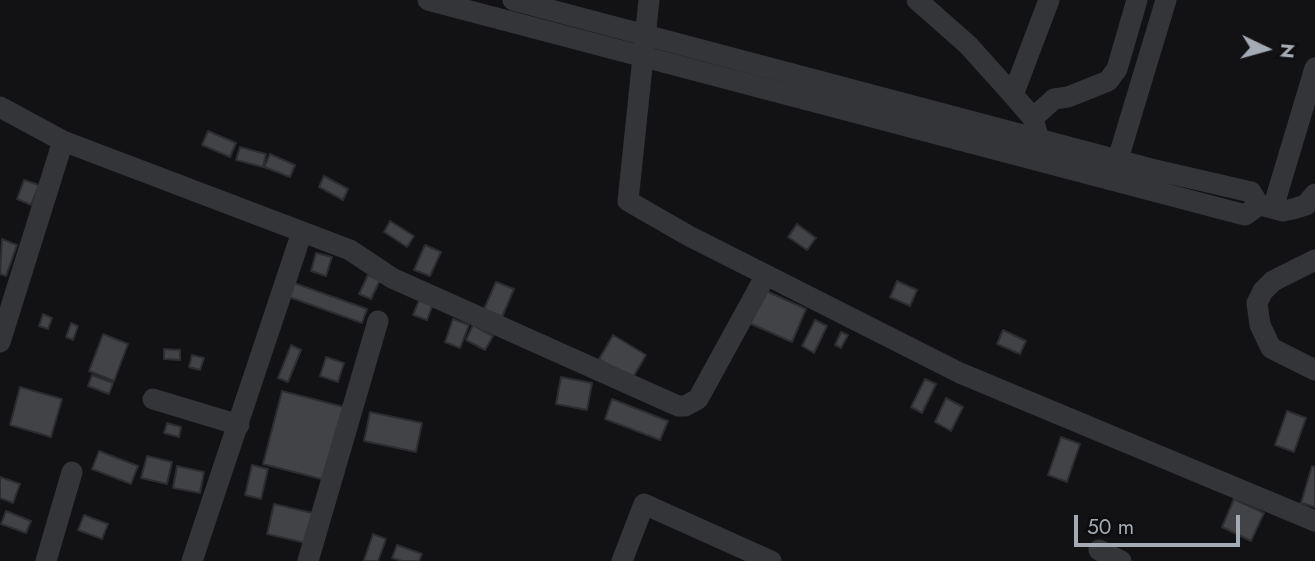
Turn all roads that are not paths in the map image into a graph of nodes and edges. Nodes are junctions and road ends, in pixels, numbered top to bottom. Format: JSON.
{"nodes":[{"id":1,"x":428,"y":0,"type":"edge"},
{"id":2,"x":513,"y":0,"type":"edge"},
{"id":3,"x":649,"y":0,"type":"edge"},
{"id":4,"x":917,"y":0,"type":"edge"},
{"id":5,"x":1049,"y":0,"type":"edge"},
{"id":6,"x":1137,"y":0,"type":"edge"},
{"id":7,"x":1166,"y":0,"type":"edge"},
{"id":8,"x":645,"y":34,"type":"junction"},
{"id":9,"x":642,"y":57,"type":"junction"},
{"id":10,"x":1315,"y":68,"type":"edge"},
{"id":11,"x":1013,"y":95,"type":"junction"},
{"id":12,"x":0,"y":107,"type":"edge"},
{"id":13,"x":1036,"y":128,"type":"junction"},
{"id":14,"x":63,"y":141,"type":"junction"},
{"id":15,"x":1118,"y":159,"type":"junction"},
{"id":16,"x":1315,"y":194,"type":"edge"},
{"id":17,"x":1266,"y":207,"type":"junction"},
{"id":18,"x":303,"y":232,"type":"junction"},
{"id":19,"x":1315,"y":260,"type":"edge"},
{"id":20,"x":766,"y":275,"type":"junction"},
{"id":21,"x":378,"y":321,"type":"dead end"},
{"id":22,"x":0,"y":342,"type":"edge"},
{"id":23,"x":1315,"y":370,"type":"edge"},
{"id":24,"x":153,"y":399,"type":"dead end"},
{"id":25,"x":239,"y":425,"type":"junction"},
{"id":26,"x":72,"y":472,"type":"dead end"},
{"id":27,"x":1315,"y":521,"type":"edge"},
{"id":28,"x":1099,"y":550,"type":"dead end"},
{"id":29,"x":46,"y":561,"type":"edge"},
{"id":30,"x":192,"y":561,"type":"edge"},
{"id":31,"x":307,"y":561,"type":"edge"},
{"id":32,"x":622,"y":561,"type":"edge"},
{"id":33,"x":771,"y":561,"type":"edge"},
{"id":34,"x":1121,"y":561,"type":"edge"}],
"edges":[{"from":1,"to":9,"type":"street"},
{"from":2,"to":8,"type":"street"},
{"from":3,"to":8,"type":"street"},
{"from":4,"to":11,"type":"street"},
{"from":5,"to":11,"type":"street"},
{"from":6,"to":13,"type":"street"},
{"from":7,"to":15,"type":"street"},
{"from":8,"to":9,"type":"street"},
{"from":8,"to":13,"type":"street"},
{"from":9,"to":17,"type":"street"},
{"from":9,"to":20,"type":"street"},
{"from":10,"to":17,"type":"street"},
{"from":11,"to":13,"type":"street"},
{"from":12,"to":14,"type":"street"},
{"from":13,"to":15,"type":"street"},
{"from":14,"to":18,"type":"street"},
{"from":14,"to":22,"type":"street"},
{"from":15,"to":17,"type":"street"},
{"from":16,"to":17,"type":"street"},
{"from":18,"to":20,"type":"street"},
{"from":18,"to":25,"type":"street"},
{"from":19,"to":23,"type":"street"},
{"from":20,"to":27,"type":"street"},
{"from":21,"to":31,"type":"street"},
{"from":24,"to":25,"type":"street"},
{"from":25,"to":30,"type":"street"},
{"from":26,"to":29,"type":"street"},
{"from":28,"to":34,"type":"street"},
{"from":32,"to":33,"type":"street"}]}
